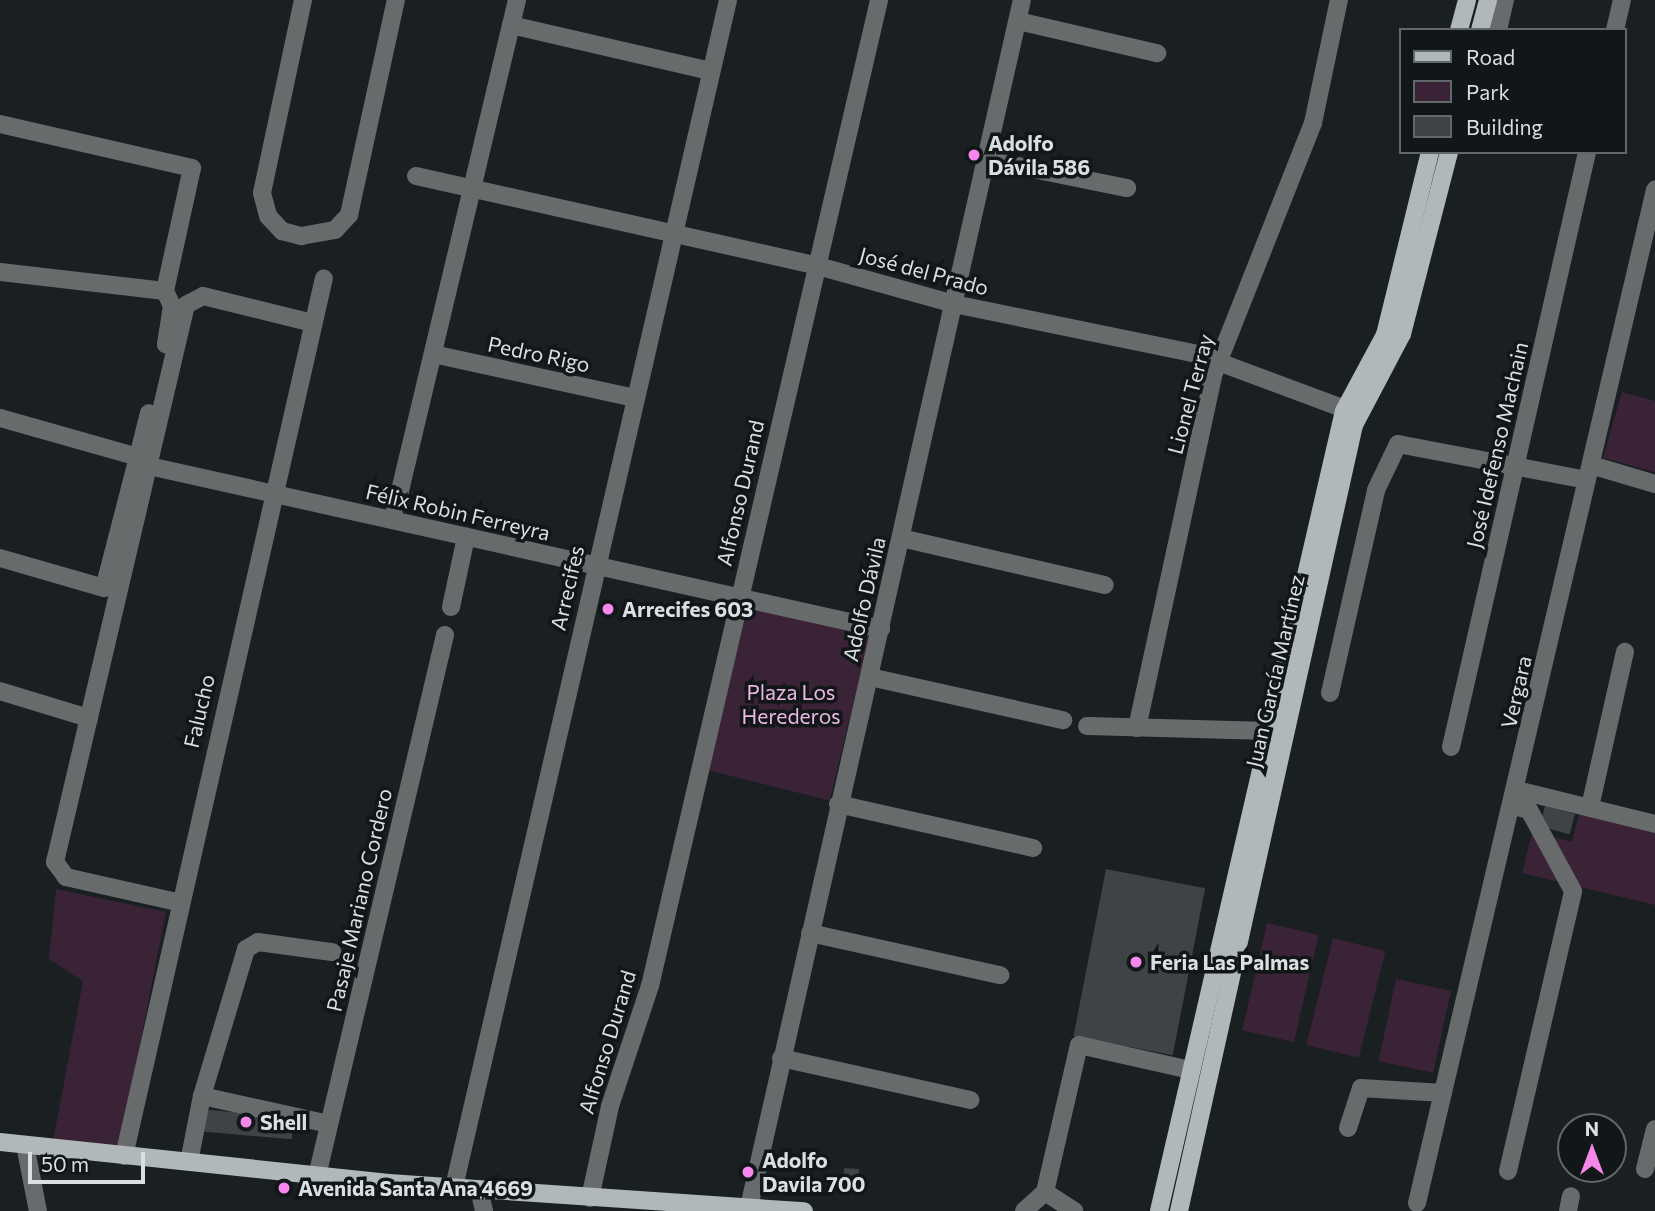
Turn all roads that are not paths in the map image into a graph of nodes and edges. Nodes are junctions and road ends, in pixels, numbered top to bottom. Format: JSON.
{"nodes":[{"id":1,"x":303,"y":0,"type":"edge"},
{"id":2,"x":396,"y":0,"type":"edge"},
{"id":3,"x":517,"y":0,"type":"edge"},
{"id":4,"x":728,"y":0,"type":"edge"},
{"id":5,"x":879,"y":0,"type":"edge"},
{"id":6,"x":1022,"y":0,"type":"edge"},
{"id":7,"x":1339,"y":0,"type":"edge"},
{"id":8,"x":1466,"y":0,"type":"edge"},
{"id":9,"x":1488,"y":0,"type":"edge"},
{"id":10,"x":1505,"y":0,"type":"edge"},
{"id":11,"x":1622,"y":0,"type":"edge"},
{"id":12,"x":1018,"y":21,"type":"junction"},
{"id":13,"x":511,"y":26,"type":"junction"},
{"id":14,"x":1459,"y":28,"type":"edge"},
{"id":15,"x":1481,"y":28,"type":"edge"},
{"id":16,"x":1498,"y":28,"type":"edge"},
{"id":17,"x":1615,"y":28,"type":"edge"},
{"id":18,"x":1157,"y":53,"type":"dead end"},
{"id":19,"x":710,"y":71,"type":"junction"},
{"id":20,"x":0,"y":124,"type":"edge"},
{"id":21,"x":1430,"y":154,"type":"edge"},
{"id":22,"x":1448,"y":154,"type":"edge"},
{"id":23,"x":1587,"y":154,"type":"edge"},
{"id":24,"x":988,"y":160,"type":"junction"},
{"id":25,"x":416,"y":176,"type":"dead end"},
{"id":26,"x":1127,"y":188,"type":"dead end"},
{"id":27,"x":472,"y":189,"type":"junction"},
{"id":28,"x":1655,"y":190,"type":"edge"},
{"id":29,"x":674,"y":234,"type":"junction"},
{"id":30,"x":818,"y":266,"type":"junction"},
{"id":31,"x":0,"y":272,"type":"edge"},
{"id":32,"x":324,"y":278,"type":"dead end"},
{"id":33,"x":165,"y":291,"type":"junction"},
{"id":34,"x":954,"y":304,"type":"junction"},
{"id":35,"x":313,"y":323,"type":"junction"},
{"id":36,"x":433,"y":355,"type":"junction"},
{"id":37,"x":1217,"y":362,"type":"junction"},
{"id":38,"x":635,"y":398,"type":"junction"},
{"id":39,"x":1351,"y":413,"type":"junction"},
{"id":40,"x":0,"y":418,"type":"edge"},
{"id":41,"x":144,"y":461,"type":"junction"},
{"id":42,"x":1514,"y":468,"type":"junction"},
{"id":43,"x":1589,"y":473,"type":"junction"},
{"id":44,"x":1655,"y":484,"type":"edge"},
{"id":45,"x":274,"y":493,"type":"junction"},
{"id":46,"x":393,"y":520,"type":"junction"},
{"id":47,"x":466,"y":537,"type":"junction"},
{"id":48,"x":901,"y":538,"type":"junction"},
{"id":49,"x":0,"y":558,"type":"edge"},
{"id":50,"x":594,"y":568,"type":"junction"},
{"id":51,"x":1105,"y":585,"type":"dead end"},
{"id":52,"x":738,"y":598,"type":"junction"},
{"id":53,"x":451,"y":607,"type":"dead end"},
{"id":54,"x":881,"y":629,"type":"junction"},
{"id":55,"x":445,"y":635,"type":"dead end"},
{"id":56,"x":1625,"y":652,"type":"dead end"},
{"id":57,"x":870,"y":677,"type":"junction"},
{"id":58,"x":0,"y":691,"type":"edge"},
{"id":59,"x":1330,"y":693,"type":"dead end"},
{"id":60,"x":89,"y":718,"type":"junction"},
{"id":61,"x":1063,"y":720,"type":"dead end"},
{"id":62,"x":1087,"y":726,"type":"dead end"},
{"id":63,"x":1137,"y":728,"type":"junction"},
{"id":64,"x":1269,"y":732,"type":"junction"},
{"id":65,"x":1451,"y":747,"type":"dead end"},
{"id":66,"x":1515,"y":798,"type":"junction"},
{"id":67,"x":838,"y":804,"type":"junction"},
{"id":68,"x":1590,"y":807,"type":"junction"},
{"id":69,"x":1655,"y":824,"type":"edge"},
{"id":70,"x":1033,"y":848,"type":"dead end"},
{"id":71,"x":177,"y":902,"type":"junction"},
{"id":72,"x":810,"y":933,"type":"junction"},
{"id":73,"x":332,"y":952,"type":"dead end"},
{"id":74,"x":1000,"y":975,"type":"dead end"},
{"id":75,"x":781,"y":1058,"type":"junction"},
{"id":76,"x":1190,"y":1070,"type":"junction"},
{"id":77,"x":1443,"y":1093,"type":"junction"},
{"id":78,"x":202,"y":1096,"type":"junction"},
{"id":79,"x":970,"y":1100,"type":"dead end"},
{"id":80,"x":329,"y":1124,"type":"junction"},
{"id":81,"x":1348,"y":1128,"type":"dead end"},
{"id":82,"x":1655,"y":1129,"type":"edge"},
{"id":83,"x":0,"y":1142,"type":"edge"},
{"id":84,"x":25,"y":1145,"type":"junction"},
{"id":85,"x":124,"y":1156,"type":"junction"},
{"id":86,"x":189,"y":1162,"type":"junction"},
{"id":87,"x":1645,"y":1169,"type":"dead end"},
{"id":88,"x":1508,"y":1171,"type":"dead end"},
{"id":89,"x":317,"y":1175,"type":"junction"},
{"id":90,"x":454,"y":1187,"type":"junction"},
{"id":91,"x":480,"y":1189,"type":"junction"},
{"id":92,"x":1045,"y":1192,"type":"junction"},
{"id":93,"x":590,"y":1198,"type":"junction"},
{"id":94,"x":1417,"y":1203,"type":"dead end"},
{"id":95,"x":749,"y":1207,"type":"junction"},
{"id":96,"x":37,"y":1211,"type":"edge"},
{"id":97,"x":484,"y":1211,"type":"edge"},
{"id":98,"x":804,"y":1211,"type":"edge"},
{"id":99,"x":1024,"y":1211,"type":"edge"},
{"id":100,"x":1074,"y":1211,"type":"edge"},
{"id":101,"x":1159,"y":1211,"type":"edge"},
{"id":102,"x":1179,"y":1211,"type":"edge"}],
"edges":[{"from":1,"to":2,"type":"street"},
{"from":3,"to":13,"type":"street"},
{"from":4,"to":19,"type":"street","name":"Arrecifes"},
{"from":5,"to":30,"type":"street","name":"Alfonso Durand"},
{"from":6,"to":12,"type":"street","name":"Adolfo Dávila"},
{"from":7,"to":37,"type":"street","name":"Lionel Terray"},
{"from":8,"to":14,"type":"main road"},
{"from":9,"to":15,"type":"main road"},
{"from":10,"to":16,"type":"street"},
{"from":11,"to":17,"type":"street"},
{"from":12,"to":18,"type":"street"},
{"from":12,"to":24,"type":"street","name":"Adolfo Dávila"},
{"from":13,"to":19,"type":"street"},
{"from":13,"to":27,"type":"street"},
{"from":19,"to":29,"type":"street","name":"Arrecifes"},
{"from":20,"to":33,"type":"street"},
{"from":21,"to":39,"type":"main road","name":"Juan García Martínez"},
{"from":22,"to":39,"type":"main road","name":"Juan García Martínez"},
{"from":23,"to":42,"type":"street","name":"José Idefenso Machain"},
{"from":24,"to":26,"type":"street"},
{"from":24,"to":34,"type":"street","name":"Adolfo Dávila"},
{"from":25,"to":27,"type":"street","name":"José del Prado"},
{"from":27,"to":29,"type":"street","name":"José del Prado"},
{"from":27,"to":36,"type":"street"},
{"from":28,"to":43,"type":"street","name":"Vergara"},
{"from":29,"to":30,"type":"street","name":"José del Prado"},
{"from":29,"to":38,"type":"street","name":"Arrecifes"},
{"from":30,"to":34,"type":"street","name":"José del Prado"},
{"from":30,"to":52,"type":"street","name":"Alfonso Durand"},
{"from":31,"to":33,"type":"street"},
{"from":32,"to":35,"type":"street","name":"Falucho"},
{"from":33,"to":41,"type":"street"},
{"from":34,"to":37,"type":"street","name":"José del Prado"},
{"from":34,"to":48,"type":"street","name":"Adolfo Dávila"},
{"from":35,"to":41,"type":"street"},
{"from":35,"to":45,"type":"street","name":"Falucho"},
{"from":36,"to":38,"type":"street","name":"Pedro Rigo"},
{"from":36,"to":46,"type":"street"},
{"from":37,"to":39,"type":"street","name":"José del Prado"},
{"from":37,"to":63,"type":"street","name":"Lionel Terray"},
{"from":38,"to":50,"type":"street","name":"Arrecifes"},
{"from":39,"to":64,"type":"main road","name":"Juan García Martínez"},
{"from":39,"to":102,"type":"main road","name":"Juan García Martínez"},
{"from":40,"to":41,"type":"street","name":"Félix Robin Ferreyra"},
{"from":41,"to":45,"type":"street","name":"Félix Robin Ferreyra"},
{"from":41,"to":49,"type":"street"},
{"from":41,"to":60,"type":"street"},
{"from":42,"to":43,"type":"street"},
{"from":42,"to":59,"type":"street"},
{"from":42,"to":65,"type":"street","name":"José Idefenso Machain"},
{"from":43,"to":44,"type":"street"},
{"from":43,"to":66,"type":"street","name":"Vergara"},
{"from":45,"to":46,"type":"street","name":"Félix Robin Ferreyra"},
{"from":45,"to":71,"type":"street","name":"Falucho"},
{"from":46,"to":47,"type":"street","name":"Félix Robin Ferreyra"},
{"from":47,"to":50,"type":"street","name":"Félix Robin Ferreyra"},
{"from":47,"to":53,"type":"street"},
{"from":48,"to":51,"type":"street"},
{"from":48,"to":54,"type":"street","name":"Adolfo Dávila"},
{"from":50,"to":52,"type":"street","name":"Félix Robin Ferreyra"},
{"from":50,"to":90,"type":"street","name":"Arrecifes"},
{"from":52,"to":54,"type":"street","name":"Félix Robin Ferreyra"},
{"from":52,"to":93,"type":"street","name":"Alfonso Durand"},
{"from":54,"to":57,"type":"street","name":"Adolfo Dávila"},
{"from":55,"to":80,"type":"street","name":"Pasaje Mariano Cordero"},
{"from":56,"to":68,"type":"street"},
{"from":57,"to":61,"type":"street"},
{"from":57,"to":67,"type":"street","name":"Adolfo Dávila"},
{"from":58,"to":60,"type":"street"},
{"from":60,"to":71,"type":"street"},
{"from":62,"to":63,"type":"street"},
{"from":63,"to":64,"type":"street"},
{"from":64,"to":76,"type":"main road","name":"Juan García Martínez"},
{"from":66,"to":68,"type":"street"},
{"from":66,"to":77,"type":"street","name":"Vergara"},
{"from":66,"to":88,"type":"street"},
{"from":67,"to":70,"type":"street"},
{"from":67,"to":72,"type":"street","name":"Adolfo Dávila"},
{"from":68,"to":69,"type":"street"},
{"from":71,"to":85,"type":"street","name":"Falucho"},
{"from":72,"to":74,"type":"street"},
{"from":72,"to":75,"type":"street","name":"Adolfo Dávila"},
{"from":73,"to":78,"type":"street"},
{"from":75,"to":79,"type":"street"},
{"from":75,"to":95,"type":"street","name":"Adolfo Dávila"},
{"from":76,"to":92,"type":"street"},
{"from":76,"to":101,"type":"main road","name":"Juan García Martínez"},
{"from":77,"to":81,"type":"street"},
{"from":77,"to":94,"type":"street","name":"Vergara"},
{"from":78,"to":80,"type":"street"},
{"from":78,"to":86,"type":"street"},
{"from":80,"to":89,"type":"street","name":"Pasaje Mariano Cordero"},
{"from":82,"to":87,"type":"street"},
{"from":83,"to":84,"type":"main road"},
{"from":84,"to":85,"type":"main road"},
{"from":84,"to":96,"type":"street"},
{"from":85,"to":86,"type":"main road"},
{"from":86,"to":89,"type":"main road"},
{"from":89,"to":90,"type":"main road"},
{"from":90,"to":91,"type":"main road"},
{"from":91,"to":93,"type":"main road"},
{"from":91,"to":97,"type":"street"},
{"from":92,"to":99,"type":"street"},
{"from":92,"to":100,"type":"street"},
{"from":93,"to":95,"type":"main road"},
{"from":95,"to":98,"type":"main road"}]}
